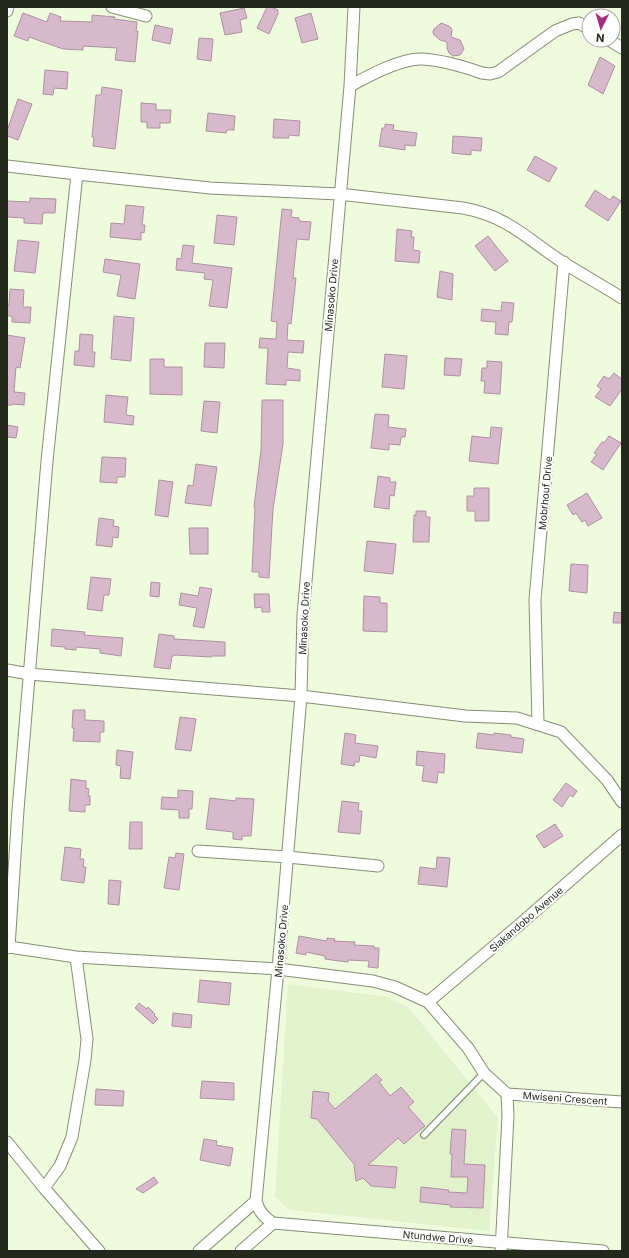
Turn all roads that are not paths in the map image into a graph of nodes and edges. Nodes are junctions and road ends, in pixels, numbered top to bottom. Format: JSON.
{"nodes":[{"id":1,"x":8,"y":7,"type":"edge"},
{"id":2,"x":112,"y":7,"type":"edge"},
{"id":3,"x":354,"y":7,"type":"edge"},
{"id":4,"x":7,"y":11,"type":"edge"},
{"id":5,"x":146,"y":16,"type":"dead end"},
{"id":6,"x":581,"y":24,"type":"edge"},
{"id":7,"x":350,"y":86,"type":"junction"},
{"id":8,"x":7,"y":166,"type":"edge"},
{"id":9,"x":77,"y":174,"type":"junction"},
{"id":10,"x":339,"y":194,"type":"junction"},
{"id":11,"x":564,"y":262,"type":"junction"},
{"id":12,"x":622,"y":298,"type":"edge"},
{"id":13,"x":7,"y":670,"type":"edge"},
{"id":14,"x":29,"y":674,"type":"junction"},
{"id":15,"x":301,"y":696,"type":"junction"},
{"id":16,"x":538,"y":724,"type":"junction"},
{"id":17,"x":622,"y":802,"type":"edge"},
{"id":18,"x":622,"y":835,"type":"edge"},
{"id":19,"x":198,"y":851,"type":"dead end"},
{"id":20,"x":288,"y":856,"type":"junction"},
{"id":21,"x":378,"y":866,"type":"dead end"},
{"id":22,"x":8,"y":947,"type":"edge"},
{"id":23,"x":76,"y":957,"type":"junction"},
{"id":24,"x":278,"y":969,"type":"junction"},
{"id":25,"x":428,"y":1002,"type":"junction"},
{"id":26,"x":484,"y":1073,"type":"junction"},
{"id":27,"x":507,"y":1094,"type":"junction"},
{"id":28,"x":622,"y":1102,"type":"edge"},
{"id":29,"x":424,"y":1135,"type":"dead end"},
{"id":30,"x":8,"y":1147,"type":"edge"},
{"id":31,"x":44,"y":1188,"type":"junction"},
{"id":32,"x":256,"y":1201,"type":"junction"},
{"id":33,"x":273,"y":1223,"type":"junction"},
{"id":34,"x":501,"y":1247,"type":"edge"},
{"id":35,"x":99,"y":1251,"type":"edge"},
{"id":36,"x":198,"y":1251,"type":"edge"},
{"id":37,"x":241,"y":1251,"type":"edge"},
{"id":38,"x":604,"y":1251,"type":"edge"}],
"edges":[{"from":1,"to":4,"type":"street"},
{"from":2,"to":5,"type":"street"},
{"from":3,"to":7,"type":"street","name":"Minasoko Drive"},
{"from":6,"to":7,"type":"street"},
{"from":7,"to":10,"type":"street","name":"Minasoko Drive"},
{"from":8,"to":9,"type":"street"},
{"from":9,"to":10,"type":"street"},
{"from":9,"to":14,"type":"street"},
{"from":10,"to":11,"type":"street"},
{"from":10,"to":15,"type":"street","name":"Minasoko Drive"},
{"from":11,"to":12,"type":"street"},
{"from":11,"to":16,"type":"street","name":"Mobrhouf Drive"},
{"from":13,"to":14,"type":"street"},
{"from":14,"to":15,"type":"street"},
{"from":14,"to":22,"type":"street"},
{"from":15,"to":16,"type":"street"},
{"from":15,"to":20,"type":"street","name":"Minasoko Drive"},
{"from":16,"to":17,"type":"street"},
{"from":18,"to":25,"type":"street","name":"Siakandobo Avenue"},
{"from":19,"to":20,"type":"street"},
{"from":20,"to":21,"type":"street"},
{"from":20,"to":24,"type":"street","name":"Minasoko Drive"},
{"from":22,"to":23,"type":"street"},
{"from":23,"to":24,"type":"street"},
{"from":23,"to":31,"type":"street"},
{"from":24,"to":25,"type":"street"},
{"from":24,"to":32,"type":"street","name":"Minasoko Drive"},
{"from":25,"to":26,"type":"street"},
{"from":26,"to":27,"type":"street"},
{"from":26,"to":29,"type":"lane"},
{"from":27,"to":28,"type":"street","name":"Mwiseni Crescent"},
{"from":27,"to":34,"type":"street"},
{"from":30,"to":31,"type":"street"},
{"from":31,"to":35,"type":"street"},
{"from":32,"to":33,"type":"street"},
{"from":32,"to":36,"type":"street"},
{"from":33,"to":34,"type":"street","name":"Ntundwe Drive"},
{"from":33,"to":37,"type":"street"},
{"from":34,"to":38,"type":"street","name":"Ntundwe Drive"}]}
